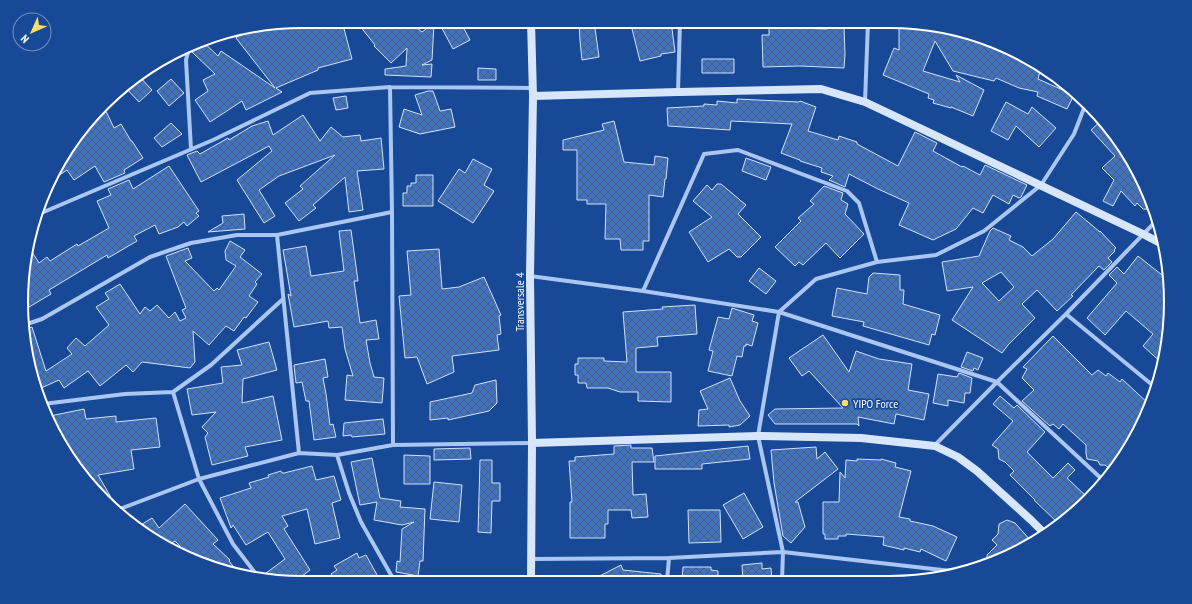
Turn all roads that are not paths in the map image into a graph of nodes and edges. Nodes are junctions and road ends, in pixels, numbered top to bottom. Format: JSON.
{"nodes":[{"id":1,"x":531,"y":28,"type":"edge"},
{"id":2,"x":680,"y":28,"type":"edge"},
{"id":3,"x":868,"y":28,"type":"edge"},
{"id":4,"x":187,"y":53,"type":"edge"},
{"id":5,"x":390,"y":87,"type":"junction"},
{"id":6,"x":533,"y":92,"type":"junction"},
{"id":7,"x":678,"y":92,"type":"junction"},
{"id":8,"x":865,"y":102,"type":"junction"},
{"id":9,"x":1084,"y":108,"type":"edge"},
{"id":10,"x":191,"y":149,"type":"junction"},
{"id":11,"x":1041,"y":185,"type":"junction"},
{"id":12,"x":44,"y":212,"type":"edge"},
{"id":13,"x":392,"y":212,"type":"junction"},
{"id":14,"x":1153,"y":224,"type":"edge"},
{"id":15,"x":1143,"y":234,"type":"junction"},
{"id":16,"x":277,"y":235,"type":"junction"},
{"id":17,"x":1157,"y":242,"type":"edge"},
{"id":18,"x":877,"y":262,"type":"junction"},
{"id":19,"x":530,"y":276,"type":"junction"},
{"id":20,"x":643,"y":291,"type":"junction"},
{"id":21,"x":283,"y":299,"type":"junction"},
{"id":22,"x":779,"y":312,"type":"junction"},
{"id":23,"x":1066,"y":314,"type":"junction"},
{"id":24,"x":29,"y":323,"type":"edge"},
{"id":25,"x":997,"y":382,"type":"junction"},
{"id":26,"x":1151,"y":384,"type":"edge"},
{"id":27,"x":173,"y":392,"type":"junction"},
{"id":28,"x":48,"y":403,"type":"edge"},
{"id":29,"x":758,"y":436,"type":"junction"},
{"id":30,"x":532,"y":443,"type":"junction"},
{"id":31,"x":393,"y":445,"type":"junction"},
{"id":32,"x":935,"y":446,"type":"junction"},
{"id":33,"x":299,"y":453,"type":"junction"},
{"id":34,"x":337,"y":455,"type":"junction"},
{"id":35,"x":1100,"y":478,"type":"edge"},
{"id":36,"x":199,"y":479,"type":"junction"},
{"id":37,"x":121,"y":508,"type":"edge"},
{"id":38,"x":1042,"y":530,"type":"edge"},
{"id":39,"x":783,"y":552,"type":"junction"},
{"id":40,"x":669,"y":558,"type":"junction"},
{"id":41,"x":531,"y":559,"type":"junction"},
{"id":42,"x":946,"y":570,"type":"edge"},
{"id":43,"x":254,"y":572,"type":"edge"},
{"id":44,"x":392,"y":576,"type":"edge"},
{"id":45,"x":531,"y":576,"type":"edge"},
{"id":46,"x":667,"y":576,"type":"edge"},
{"id":47,"x":782,"y":576,"type":"edge"}],
"edges":[{"from":1,"to":6,"type":"street","name":"Transversale 4"},
{"from":2,"to":7,"type":"street"},
{"from":3,"to":8,"type":"street"},
{"from":4,"to":10,"type":"street"},
{"from":5,"to":6,"type":"street"},
{"from":5,"to":10,"type":"street"},
{"from":5,"to":13,"type":"street"},
{"from":6,"to":7,"type":"street"},
{"from":6,"to":19,"type":"street","name":"Transversale 4"},
{"from":7,"to":8,"type":"street"},
{"from":8,"to":11,"type":"street"},
{"from":9,"to":11,"type":"street"},
{"from":10,"to":12,"type":"street"},
{"from":11,"to":15,"type":"street"},
{"from":11,"to":18,"type":"street"},
{"from":13,"to":16,"type":"street"},
{"from":13,"to":31,"type":"street"},
{"from":14,"to":15,"type":"street"},
{"from":15,"to":17,"type":"street"},
{"from":15,"to":23,"type":"street"},
{"from":16,"to":21,"type":"street"},
{"from":16,"to":24,"type":"street"},
{"from":18,"to":20,"type":"street"},
{"from":18,"to":22,"type":"street"},
{"from":19,"to":20,"type":"street"},
{"from":19,"to":30,"type":"street","name":"Transversale 4"},
{"from":20,"to":22,"type":"street"},
{"from":21,"to":27,"type":"street"},
{"from":21,"to":33,"type":"street"},
{"from":22,"to":25,"type":"street"},
{"from":22,"to":29,"type":"street"},
{"from":23,"to":25,"type":"street"},
{"from":23,"to":26,"type":"street"},
{"from":25,"to":32,"type":"street"},
{"from":25,"to":35,"type":"street"},
{"from":27,"to":28,"type":"street"},
{"from":27,"to":36,"type":"street"},
{"from":29,"to":30,"type":"street"},
{"from":29,"to":32,"type":"street"},
{"from":29,"to":39,"type":"street"},
{"from":30,"to":31,"type":"street"},
{"from":30,"to":41,"type":"street","name":"Transversale 4"},
{"from":31,"to":34,"type":"street"},
{"from":32,"to":38,"type":"street"},
{"from":33,"to":34,"type":"street"},
{"from":33,"to":36,"type":"street"},
{"from":34,"to":44,"type":"street"},
{"from":36,"to":37,"type":"street"},
{"from":36,"to":43,"type":"street"},
{"from":39,"to":40,"type":"street"},
{"from":39,"to":42,"type":"street"},
{"from":39,"to":47,"type":"street"},
{"from":40,"to":41,"type":"street"},
{"from":40,"to":46,"type":"street"},
{"from":41,"to":45,"type":"street","name":"Transversale 4"}]}
